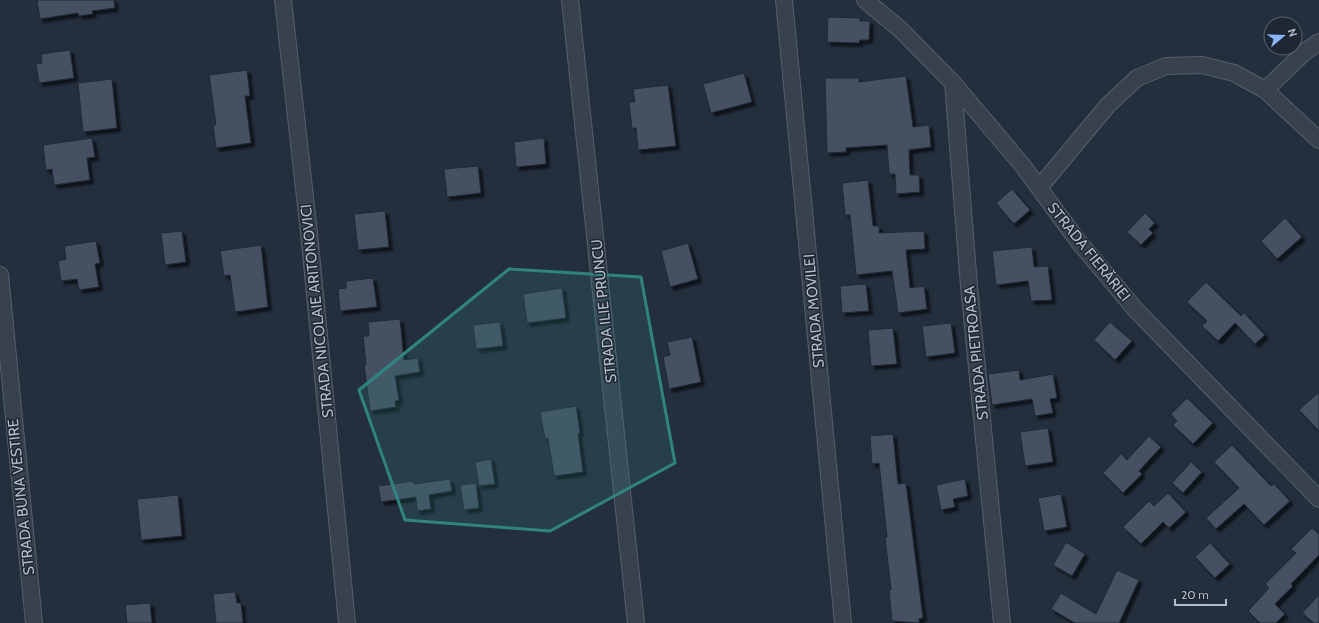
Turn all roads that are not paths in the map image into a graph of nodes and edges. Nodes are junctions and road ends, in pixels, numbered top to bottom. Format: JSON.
{"nodes":[{"id":1,"x":283,"y":0,"type":"edge"},
{"id":2,"x":570,"y":0,"type":"edge"},
{"id":3,"x":784,"y":0,"type":"edge"},
{"id":4,"x":865,"y":0,"type":"edge"},
{"id":5,"x":1319,"y":42,"type":"edge"},
{"id":6,"x":952,"y":83,"type":"junction"},
{"id":7,"x":1266,"y":90,"type":"junction"},
{"id":8,"x":1319,"y":140,"type":"edge"},
{"id":9,"x":1039,"y":188,"type":"junction"},
{"id":10,"x":0,"y":275,"type":"edge"},
{"id":11,"x":1319,"y":499,"type":"edge"},
{"id":12,"x":34,"y":623,"type":"edge"},
{"id":13,"x":347,"y":623,"type":"edge"},
{"id":14,"x":636,"y":623,"type":"edge"},
{"id":15,"x":843,"y":623,"type":"edge"},
{"id":16,"x":1002,"y":623,"type":"edge"}],
"edges":[{"from":1,"to":13,"type":"street","name":"STRADA NICOLAIE ARITONOVICI"},
{"from":2,"to":14,"type":"street","name":"STRADA ILIE PRUNCU"},
{"from":3,"to":15,"type":"street","name":"STRADA MOVILEI"},
{"from":4,"to":6,"type":"street","name":"STRADA FIERĂRIEI"},
{"from":5,"to":7,"type":"street"},
{"from":6,"to":9,"type":"street","name":"STRADA FIERĂRIEI"},
{"from":6,"to":16,"type":"street","name":"STRADA PIETROASA"},
{"from":7,"to":8,"type":"street"},
{"from":7,"to":9,"type":"street"},
{"from":9,"to":11,"type":"street","name":"STRADA FIERĂRIEI"},
{"from":10,"to":12,"type":"street","name":"STRADA BUNA VESTIRE"}]}
